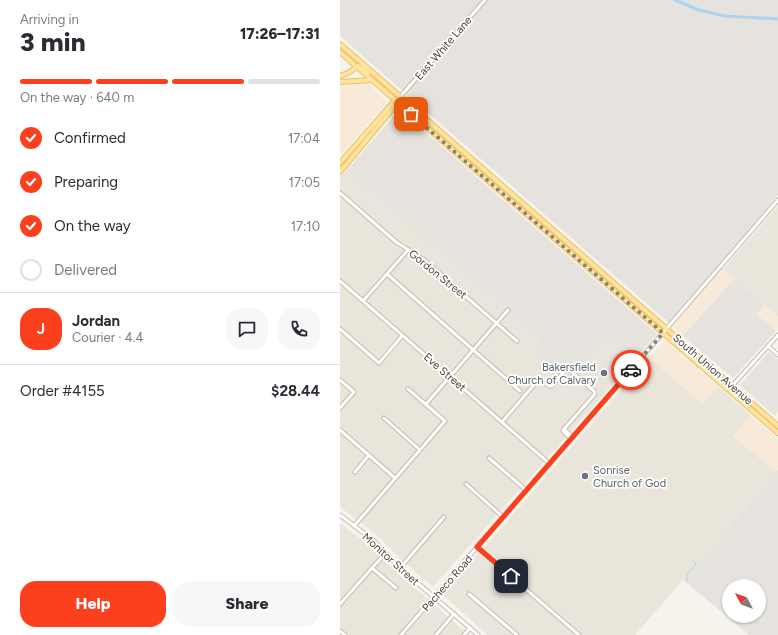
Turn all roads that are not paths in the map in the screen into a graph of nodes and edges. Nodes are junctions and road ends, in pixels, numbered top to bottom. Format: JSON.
{"nodes":[{"id":1,"x":485,"y":0,"type":"edge"},
{"id":2,"x":340,"y":44,"type":"edge"},
{"id":3,"x":340,"y":52,"type":"edge"},
{"id":4,"x":356,"y":67,"type":"junction"},
{"id":5,"x":340,"y":76,"type":"edge"},
{"id":6,"x":371,"y":80,"type":"junction"},
{"id":7,"x":382,"y":81,"type":"junction"},
{"id":8,"x":340,"y":82,"type":"edge"},
{"id":9,"x":400,"y":97,"type":"junction"},
{"id":10,"x":396,"y":101,"type":"junction"},
{"id":11,"x":434,"y":134,"type":"junction"},
{"id":12,"x":459,"y":148,"type":"junction"},
{"id":13,"x":340,"y":163,"type":"edge"},
{"id":14,"x":471,"y":166,"type":"junction"},
{"id":15,"x":340,"y":172,"type":"edge"},
{"id":16,"x":495,"y":180,"type":"junction"},
{"id":17,"x":340,"y":193,"type":"edge"},
{"id":18,"x":507,"y":197,"type":"junction"},
{"id":19,"x":778,"y":200,"type":"edge"},
{"id":20,"x":531,"y":211,"type":"junction"},
{"id":21,"x":543,"y":229,"type":"junction"},
{"id":22,"x":567,"y":242,"type":"junction"},
{"id":23,"x":408,"y":250,"type":"junction"},
{"id":24,"x":387,"y":274,"type":"junction"},
{"id":25,"x":340,"y":281,"type":"edge"},
{"id":26,"x":363,"y":301,"type":"junction"},
{"id":27,"x":508,"y":310,"type":"dead end"},
{"id":28,"x":496,"y":323,"type":"junction"},
{"id":29,"x":340,"y":329,"type":"edge"},
{"id":30,"x":665,"y":331,"type":"junction"},
{"id":31,"x":778,"y":335,"type":"edge"},
{"id":32,"x":402,"y":336,"type":"junction"},
{"id":33,"x":517,"y":341,"type":"dead end"},
{"id":34,"x":768,"y":346,"type":"junction"},
{"id":35,"x":474,"y":350,"type":"junction"},
{"id":36,"x":778,"y":355,"type":"edge"},
{"id":37,"x":702,"y":367,"type":"junction"},
{"id":38,"x":450,"y":377,"type":"junction"},
{"id":39,"x":340,"y":380,"type":"edge"},
{"id":40,"x":732,"y":386,"type":"junction"},
{"id":41,"x":408,"y":389,"type":"dead end"},
{"id":42,"x":727,"y":389,"type":"junction"},
{"id":43,"x":520,"y":391,"type":"dead end"},
{"id":44,"x":426,"y":404,"type":"junction"},
{"id":45,"x":340,"y":408,"type":"edge"},
{"id":46,"x":758,"y":408,"type":"junction"},
{"id":47,"x":384,"y":418,"type":"dead end"},
{"id":48,"x":502,"y":422,"type":"junction"},
{"id":49,"x":778,"y":426,"type":"edge"},
{"id":50,"x":342,"y":431,"type":"edge"},
{"id":51,"x":778,"y":433,"type":"edge"},
{"id":52,"x":340,"y":436,"type":"edge"},
{"id":53,"x":572,"y":438,"type":"junction"},
{"id":54,"x":420,"y":450,"type":"junction"},
{"id":55,"x":369,"y":455,"type":"junction"},
{"id":56,"x":489,"y":458,"type":"dead end"},
{"id":57,"x":550,"y":464,"type":"junction"},
{"id":58,"x":355,"y":472,"type":"dead end"},
{"id":59,"x":396,"y":478,"type":"junction"},
{"id":60,"x":466,"y":484,"type":"dead end"},
{"id":61,"x":526,"y":490,"type":"junction"},
{"id":62,"x":340,"y":515,"type":"edge"},
{"id":63,"x":444,"y":517,"type":"dead end"},
{"id":64,"x":504,"y":517,"type":"junction"},
{"id":65,"x":354,"y":526,"type":"junction"},
{"id":66,"x":477,"y":547,"type":"junction"},
{"id":67,"x":386,"y":553,"type":"junction"},
{"id":68,"x":372,"y":568,"type":"junction"},
{"id":69,"x":400,"y":568,"type":"junction"},
{"id":70,"x":396,"y":588,"type":"dead end"},
{"id":71,"x":469,"y":594,"type":"dead end"},
{"id":72,"x":434,"y":597,"type":"junction"},
{"id":73,"x":340,"y":604,"type":"edge"},
{"id":74,"x":454,"y":614,"type":"junction"},
{"id":75,"x":470,"y":628,"type":"junction"},
{"id":76,"x":340,"y":631,"type":"edge"},
{"id":77,"x":345,"y":635,"type":"edge"},
{"id":78,"x":401,"y":635,"type":"edge"},
{"id":79,"x":436,"y":635,"type":"edge"},
{"id":80,"x":464,"y":635,"type":"edge"},
{"id":81,"x":478,"y":635,"type":"edge"},
{"id":82,"x":517,"y":635,"type":"edge"},
{"id":83,"x":579,"y":635,"type":"edge"}],
"edges":[{"from":1,"to":9,"type":"street","name":"East White Lane"},
{"from":2,"to":7,"type":"main road","name":"South Union Avenue"},
{"from":3,"to":4,"type":"main road","name":"South Union Avenue"},
{"from":4,"to":5,"type":"main road"},
{"from":4,"to":6,"type":"main road","name":"South Union Avenue"},
{"from":4,"to":7,"type":"main road"},
{"from":6,"to":8,"type":"main road"},
{"from":6,"to":10,"type":"main road","name":"South Union Avenue"},
{"from":7,"to":9,"type":"main road","name":"South Union Avenue"},
{"from":9,"to":10,"type":"main road"},
{"from":9,"to":12,"type":"main road","name":"South Union Avenue"},
{"from":10,"to":11,"type":"main road","name":"South Union Avenue"},
{"from":10,"to":13,"type":"main road"},
{"from":10,"to":15,"type":"main road"},
{"from":11,"to":12,"type":"main road"},
{"from":11,"to":14,"type":"main road","name":"South Union Avenue"},
{"from":12,"to":16,"type":"main road","name":"South Union Avenue"},
{"from":14,"to":16,"type":"main road"},
{"from":14,"to":18,"type":"main road","name":"South Union Avenue"},
{"from":16,"to":20,"type":"main road","name":"South Union Avenue"},
{"from":17,"to":23,"type":"street","name":"Gordon Street"},
{"from":18,"to":20,"type":"main road"},
{"from":18,"to":21,"type":"main road","name":"South Union Avenue"},
{"from":19,"to":30,"type":"street","name":"Pacheco Road"},
{"from":20,"to":22,"type":"main road","name":"South Union Avenue"},
{"from":21,"to":22,"type":"main road"},
{"from":21,"to":30,"type":"main road","name":"South Union Avenue"},
{"from":22,"to":30,"type":"main road","name":"South Union Avenue"},
{"from":23,"to":24,"type":"street"},
{"from":23,"to":28,"type":"street","name":"Gordon Street"},
{"from":24,"to":26,"type":"street"},
{"from":24,"to":35,"type":"street"},
{"from":25,"to":26,"type":"street","name":"Eve Street"},
{"from":26,"to":32,"type":"street","name":"Eve Street"},
{"from":27,"to":28,"type":"street"},
{"from":28,"to":33,"type":"street","name":"Gordon Street"},
{"from":28,"to":35,"type":"street"},
{"from":29,"to":32,"type":"street"},
{"from":30,"to":37,"type":"main road","name":"South Union Avenue"},
{"from":30,"to":40,"type":"main road","name":"South Union Avenue"},
{"from":30,"to":53,"type":"street","name":"Pacheco Road"},
{"from":31,"to":34,"type":"street"},
{"from":32,"to":38,"type":"street","name":"Eve Street"},
{"from":34,"to":36,"type":"street"},
{"from":34,"to":40,"type":"street"},
{"from":35,"to":38,"type":"street"},
{"from":35,"to":43,"type":"street"},
{"from":37,"to":40,"type":"main road"},
{"from":37,"to":42,"type":"main road","name":"South Union Avenue"},
{"from":38,"to":44,"type":"street"},
{"from":38,"to":48,"type":"street","name":"Eve Street"},
{"from":39,"to":45,"type":"street"},
{"from":40,"to":46,"type":"main road","name":"South Union Avenue"},
{"from":41,"to":44,"type":"street"},
{"from":42,"to":46,"type":"main road"},
{"from":42,"to":51,"type":"main road","name":"South Union Avenue"},
{"from":44,"to":54,"type":"street"},
{"from":46,"to":49,"type":"main road","name":"South Union Avenue"},
{"from":47,"to":54,"type":"street"},
{"from":48,"to":53,"type":"street"},
{"from":48,"to":57,"type":"street","name":"Eve Street"},
{"from":50,"to":52,"type":"street"},
{"from":50,"to":55,"type":"street"},
{"from":53,"to":57,"type":"street","name":"Pacheco Road"},
{"from":54,"to":59,"type":"street"},
{"from":55,"to":58,"type":"street"},
{"from":55,"to":59,"type":"street"},
{"from":56,"to":61,"type":"street"},
{"from":57,"to":61,"type":"street","name":"Pacheco Road"},
{"from":59,"to":65,"type":"street"},
{"from":60,"to":64,"type":"street"},
{"from":61,"to":64,"type":"street","name":"Pacheco Road"},
{"from":62,"to":65,"type":"street","name":"Monitor Street"},
{"from":63,"to":69,"type":"street"},
{"from":64,"to":66,"type":"street","name":"Pacheco Road"},
{"from":65,"to":67,"type":"street","name":"Monitor Street"},
{"from":66,"to":72,"type":"street","name":"Pacheco Road"},
{"from":66,"to":83,"type":"street"},
{"from":67,"to":68,"type":"street"},
{"from":67,"to":69,"type":"street","name":"Monitor Street"},
{"from":68,"to":70,"type":"street"},
{"from":68,"to":73,"type":"street"},
{"from":69,"to":72,"type":"street","name":"Monitor Street"},
{"from":71,"to":82,"type":"street"},
{"from":72,"to":74,"type":"street","name":"Monitor Street"},
{"from":72,"to":78,"type":"street","name":"Pacheco Road"},
{"from":74,"to":75,"type":"street","name":"Monitor Street"},
{"from":74,"to":79,"type":"street"},
{"from":75,"to":80,"type":"street"},
{"from":75,"to":81,"type":"street","name":"Monitor Street"},
{"from":76,"to":77,"type":"street"}]}
